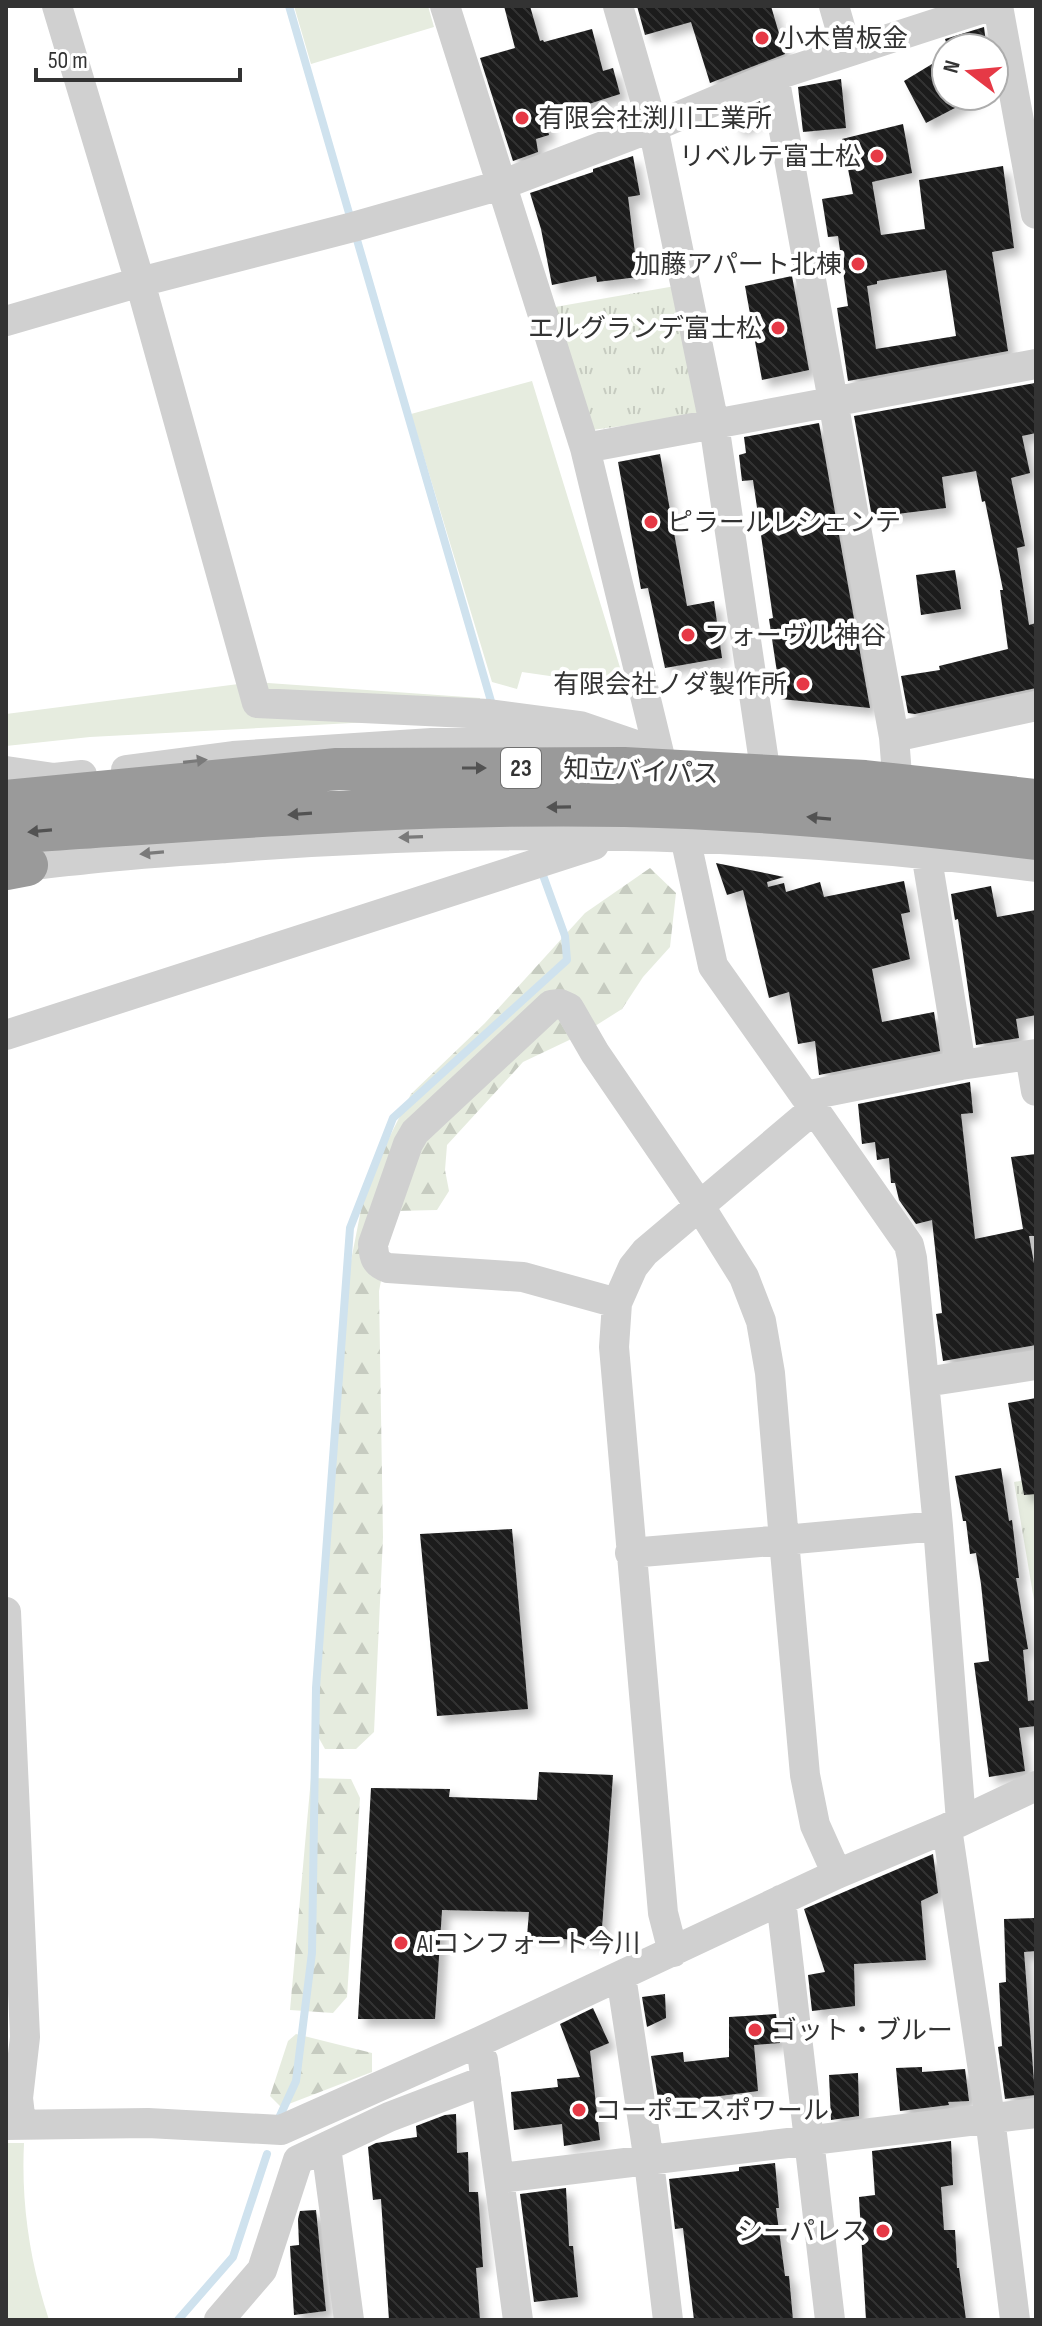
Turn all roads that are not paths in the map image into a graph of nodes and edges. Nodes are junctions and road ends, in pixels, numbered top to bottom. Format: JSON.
{"nodes":[{"id":1,"x":57,"y":6,"type":"edge"},
{"id":2,"x":445,"y":6,"type":"edge"},
{"id":3,"x":618,"y":6,"type":"edge"},
{"id":4,"x":834,"y":6,"type":"edge"},
{"id":5,"x":990,"y":6,"type":"edge"},
{"id":6,"x":998,"y":6,"type":"edge"},
{"id":7,"x":847,"y":51,"type":"junction"},
{"id":8,"x":774,"y":76,"type":"junction"},
{"id":9,"x":653,"y":127,"type":"junction"},
{"id":10,"x":501,"y":185,"type":"junction"},
{"id":11,"x":1036,"y":214,"type":"edge"},
{"id":12,"x":140,"y":282,"type":"junction"},
{"id":13,"x":6,"y":321,"type":"edge"},
{"id":14,"x":1036,"y":364,"type":"edge"},
{"id":15,"x":833,"y":404,"type":"junction"},
{"id":16,"x":714,"y":424,"type":"junction"},
{"id":17,"x":585,"y":448,"type":"junction"},
{"id":18,"x":1036,"y":706,"type":"edge"},
{"id":19,"x":894,"y":737,"type":"junction"},
{"id":20,"x":659,"y":753,"type":"junction"},
{"id":21,"x":764,"y":762,"type":"junction"},
{"id":22,"x":6,"y":771,"type":"edge"},
{"id":23,"x":897,"y":775,"type":"junction"},
{"id":24,"x":1036,"y":790,"type":"edge"},
{"id":25,"x":1036,"y":800,"type":"edge"},
{"id":26,"x":6,"y":801,"type":"edge"},
{"id":27,"x":618,"y":837,"type":"junction"},
{"id":28,"x":685,"y":837,"type":"junction"},
{"id":29,"x":1036,"y":839,"type":"edge"},
{"id":30,"x":926,"y":853,"type":"junction"},
{"id":31,"x":11,"y":860,"type":"edge"},
{"id":32,"x":1036,"y":867,"type":"edge"},
{"id":33,"x":6,"y":1035,"type":"edge"},
{"id":34,"x":1033,"y":1055,"type":"edge"},
{"id":35,"x":961,"y":1065,"type":"junction"},
{"id":36,"x":1036,"y":1091,"type":"edge"},
{"id":37,"x":810,"y":1102,"type":"junction"},
{"id":38,"x":699,"y":1205,"type":"junction"},
{"id":39,"x":617,"y":1303,"type":"junction"},
{"id":40,"x":1036,"y":1365,"type":"edge"},
{"id":41,"x":925,"y":1382,"type":"junction"},
{"id":42,"x":938,"y":1526,"type":"junction"},
{"id":43,"x":784,"y":1540,"type":"junction"},
{"id":44,"x":630,"y":1553,"type":"junction"},
{"id":45,"x":6,"y":1612,"type":"edge"},
{"id":46,"x":1036,"y":1786,"type":"edge"},
{"id":47,"x":954,"y":1824,"type":"junction"},
{"id":48,"x":837,"y":1874,"type":"junction"},
{"id":49,"x":781,"y":1900,"type":"junction"},
{"id":50,"x":673,"y":1952,"type":"junction"},
{"id":51,"x":621,"y":1976,"type":"junction"},
{"id":52,"x":481,"y":2041,"type":"junction"},
{"id":53,"x":486,"y":2080,"type":"junction"},
{"id":54,"x":1036,"y":2113,"type":"edge"},
{"id":55,"x":990,"y":2118,"type":"junction"},
{"id":56,"x":14,"y":2125,"type":"edge"},
{"id":57,"x":811,"y":2141,"type":"junction"},
{"id":58,"x":326,"y":2147,"type":"junction"},
{"id":59,"x":649,"y":2162,"type":"junction"},
{"id":60,"x":500,"y":2178,"type":"junction"},
{"id":61,"x":219,"y":2320,"type":"edge"},
{"id":62,"x":349,"y":2320,"type":"edge"},
{"id":63,"x":518,"y":2320,"type":"edge"},
{"id":64,"x":668,"y":2320,"type":"edge"},
{"id":65,"x":830,"y":2320,"type":"edge"},
{"id":66,"x":1015,"y":2320,"type":"edge"}],
"edges":[{"from":1,"to":12,"type":"street"},
{"from":2,"to":10,"type":"street"},
{"from":3,"to":9,"type":"street"},
{"from":4,"to":7,"type":"street"},
{"from":5,"to":7,"type":"street"},
{"from":6,"to":11,"type":"street"},
{"from":7,"to":8,"type":"street"},
{"from":8,"to":9,"type":"street"},
{"from":8,"to":15,"type":"street"},
{"from":9,"to":10,"type":"street"},
{"from":9,"to":16,"type":"street"},
{"from":10,"to":12,"type":"street"},
{"from":10,"to":17,"type":"street"},
{"from":12,"to":13,"type":"street"},
{"from":12,"to":20,"type":"street"},
{"from":14,"to":15,"type":"street"},
{"from":15,"to":16,"type":"street"},
{"from":15,"to":19,"type":"street"},
{"from":16,"to":17,"type":"street"},
{"from":16,"to":21,"type":"street"},
{"from":17,"to":20,"type":"street"},
{"from":18,"to":19,"type":"street"},
{"from":19,"to":23,"type":"street"},
{"from":20,"to":21,"type":"street"},
{"from":22,"to":20,"type":"street","one_way":true},
{"from":21,"to":23,"type":"street"},
{"from":23,"to":24,"type":"street"},
{"from":26,"to":25,"type":"highway","name":"知立バイパス","number":"23","one_way":true},
{"from":27,"to":28,"type":"street"},
{"from":27,"to":31,"type":"street","one_way":true},
{"from":27,"to":33,"type":"street"},
{"from":28,"to":30,"type":"street"},
{"from":28,"to":37,"type":"street"},
{"from":29,"to":31,"type":"highway","name":"知立バイパス","number":"23","one_way":true},
{"from":30,"to":32,"type":"street"},
{"from":30,"to":35,"type":"street"},
{"from":34,"to":35,"type":"street"},
{"from":34,"to":36,"type":"street"},
{"from":35,"to":37,"type":"street"},
{"from":37,"to":38,"type":"street"},
{"from":37,"to":41,"type":"street"},
{"from":38,"to":39,"type":"street"},
{"from":38,"to":39,"type":"street"},
{"from":38,"to":43,"type":"street"},
{"from":39,"to":44,"type":"street"},
{"from":40,"to":41,"type":"street"},
{"from":41,"to":42,"type":"street"},
{"from":42,"to":43,"type":"street"},
{"from":42,"to":47,"type":"street"},
{"from":43,"to":44,"type":"street"},
{"from":43,"to":48,"type":"street"},
{"from":44,"to":50,"type":"street"},
{"from":45,"to":56,"type":"street"},
{"from":46,"to":47,"type":"street"},
{"from":47,"to":48,"type":"street"},
{"from":47,"to":55,"type":"street"},
{"from":48,"to":49,"type":"street"},
{"from":49,"to":50,"type":"street"},
{"from":49,"to":57,"type":"street"},
{"from":50,"to":51,"type":"street"},
{"from":51,"to":52,"type":"street"},
{"from":51,"to":59,"type":"street"},
{"from":52,"to":53,"type":"street"},
{"from":52,"to":56,"type":"street"},
{"from":53,"to":58,"type":"street"},
{"from":53,"to":60,"type":"street"},
{"from":54,"to":55,"type":"street"},
{"from":55,"to":57,"type":"street"},
{"from":55,"to":66,"type":"street"},
{"from":57,"to":59,"type":"street"},
{"from":57,"to":65,"type":"street"},
{"from":58,"to":61,"type":"street"},
{"from":58,"to":62,"type":"street"},
{"from":59,"to":60,"type":"street"},
{"from":59,"to":64,"type":"street"},
{"from":60,"to":63,"type":"street"}]}
